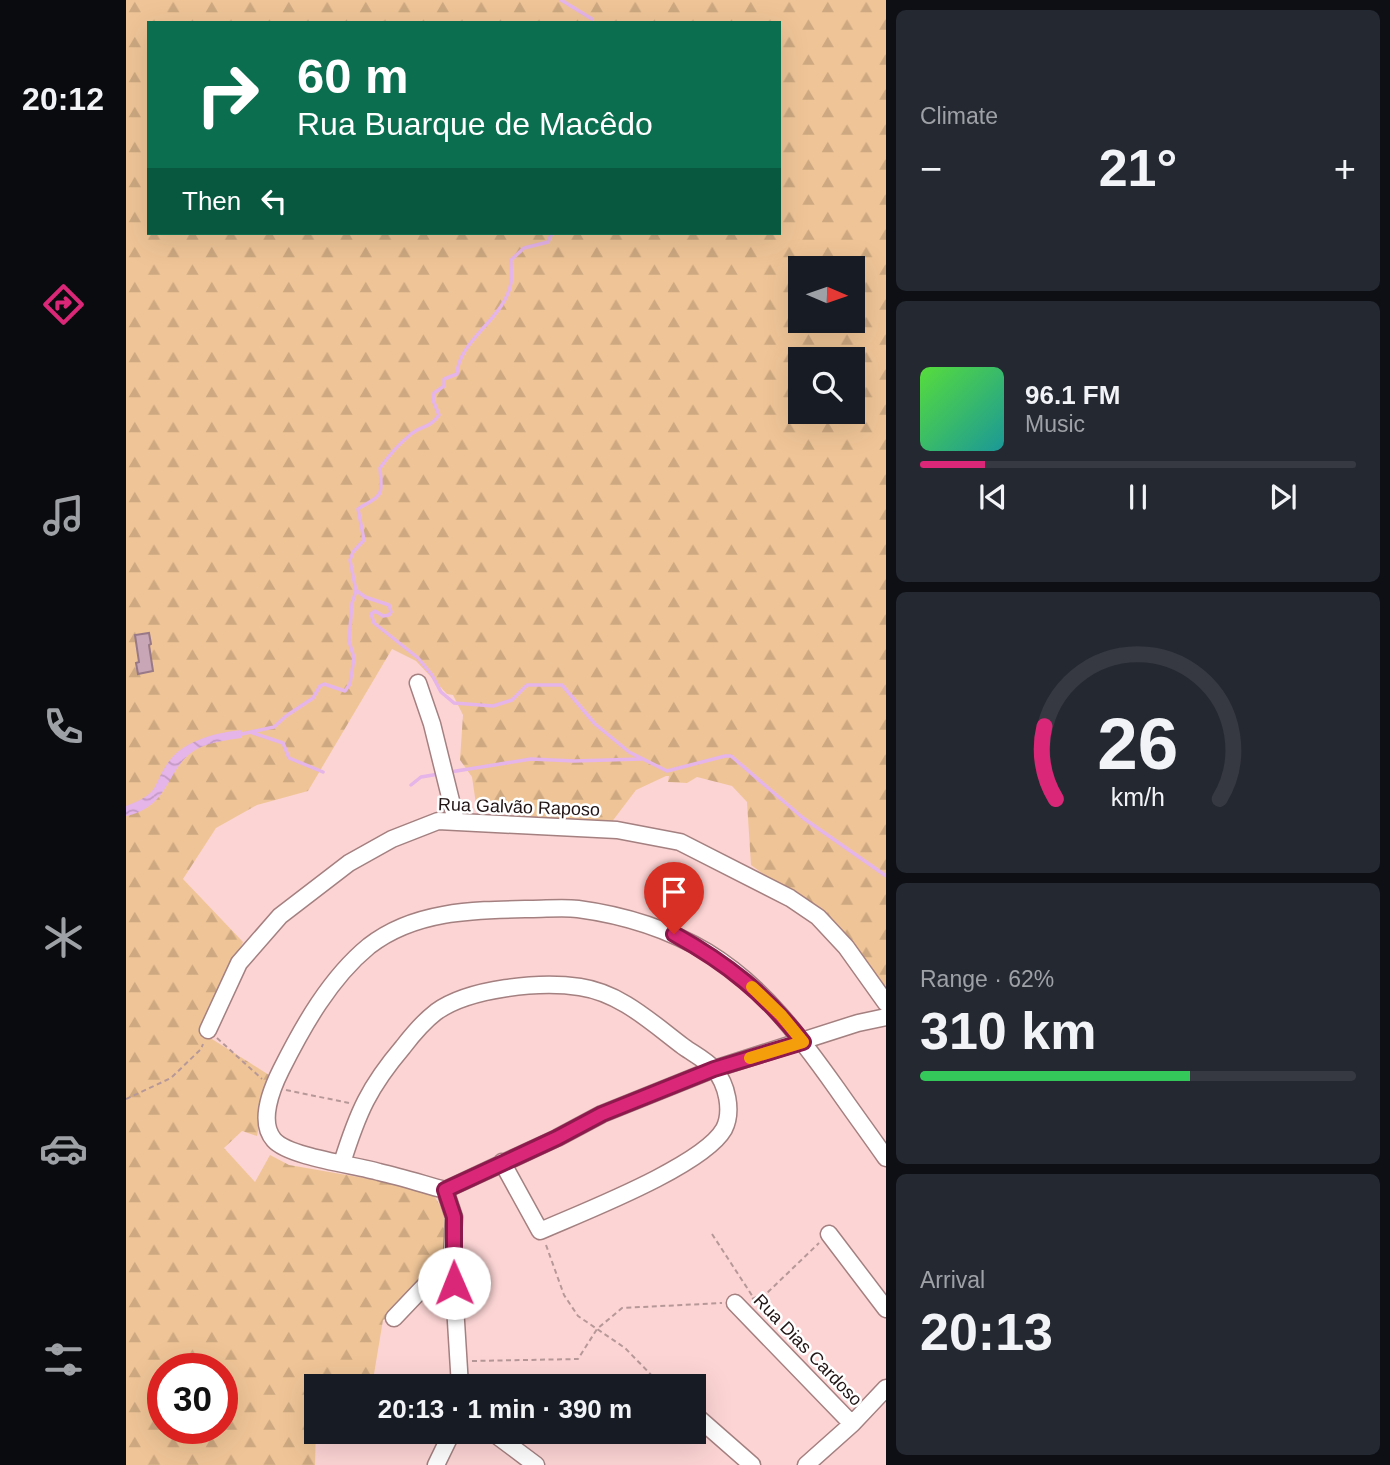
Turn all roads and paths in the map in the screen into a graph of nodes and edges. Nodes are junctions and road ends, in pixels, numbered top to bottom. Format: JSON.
{"nodes":[{"id":1,"x":418,"y":683,"type":"dead end"},
{"id":2,"x":456,"y":821,"type":"junction"},
{"id":3,"x":886,"y":1003,"type":"edge"},
{"id":4,"x":886,"y":1017,"type":"edge"},
{"id":5,"x":208,"y":1030,"type":"junction"},
{"id":6,"x":803,"y":1042,"type":"junction"},
{"id":7,"x":714,"y":1069,"type":"junction"},
{"id":8,"x":272,"y":1087,"type":"junction"},
{"id":9,"x":126,"y":1099,"type":"edge"},
{"id":10,"x":362,"y":1105,"type":"junction"},
{"id":11,"x":886,"y":1158,"type":"edge"},
{"id":12,"x":342,"y":1163,"type":"junction"},
{"id":13,"x":502,"y":1163,"type":"junction"},
{"id":14,"x":445,"y":1190,"type":"junction"},
{"id":15,"x":540,"y":1231,"type":"junction"},
{"id":16,"x":712,"y":1234,"type":"dead end"},
{"id":17,"x":829,"y":1234,"type":"joint"},
{"id":18,"x":452,"y":1257,"type":"junction"},
{"id":19,"x":753,"y":1298,"type":"junction"},
{"id":20,"x":735,"y":1303,"type":"junction"},
{"id":21,"x":886,"y":1309,"type":"edge"},
{"id":22,"x":394,"y":1318,"type":"dead end"},
{"id":23,"x":597,"y":1329,"type":"junction"},
{"id":24,"x":457,"y":1361,"type":"junction"},
{"id":25,"x":459,"y":1374,"type":"edge"},
{"id":26,"x":650,"y":1374,"type":"edge"},
{"id":27,"x":886,"y":1388,"type":"edge"},
{"id":28,"x":852,"y":1424,"type":"junction"},
{"id":29,"x":706,"y":1425,"type":"edge"},
{"id":30,"x":446,"y":1444,"type":"edge"},
{"id":31,"x":508,"y":1444,"type":"edge"},
{"id":32,"x":436,"y":1465,"type":"edge"},
{"id":33,"x":535,"y":1465,"type":"edge"},
{"id":34,"x":752,"y":1465,"type":"edge"},
{"id":35,"x":806,"y":1465,"type":"edge"}],
"edges":[{"from":1,"to":2,"type":"street"},
{"from":2,"to":3,"type":"street","name":"Rua Galvão Raposo"},
{"from":2,"to":5,"type":"street","name":"Rua Galvão Raposo"},
{"from":4,"to":6,"type":"street"},
{"from":5,"to":8,"type":"path"},
{"from":5,"to":9,"type":"path"},
{"from":6,"to":7,"type":"street"},
{"from":6,"to":8,"type":"street"},
{"from":6,"to":11,"type":"street"},
{"from":7,"to":10,"type":"street"},
{"from":7,"to":13,"type":"street"},
{"from":7,"to":15,"type":"street"},
{"from":8,"to":10,"type":"path"},
{"from":8,"to":12,"type":"street"},
{"from":10,"to":12,"type":"street"},
{"from":12,"to":14,"type":"street"},
{"from":13,"to":14,"type":"street"},
{"from":13,"to":15,"type":"street"},
{"from":14,"to":18,"type":"street"},
{"from":15,"to":23,"type":"path"},
{"from":16,"to":19,"type":"path","name":"Rua Dias Cardoso"},
{"from":17,"to":19,"type":"path"},
{"from":17,"to":21,"type":"street"},
{"from":18,"to":22,"type":"street"},
{"from":18,"to":24,"type":"street"},
{"from":19,"to":20,"type":"path"},
{"from":20,"to":23,"type":"path"},
{"from":20,"to":28,"type":"street","name":"Rua Dias Cardoso"},
{"from":23,"to":24,"type":"path"},
{"from":23,"to":26,"type":"path"},
{"from":24,"to":25,"type":"street"},
{"from":27,"to":28,"type":"street"},
{"from":28,"to":35,"type":"street"},
{"from":29,"to":34,"type":"street"},
{"from":30,"to":32,"type":"street"},
{"from":31,"to":33,"type":"street"}]}
